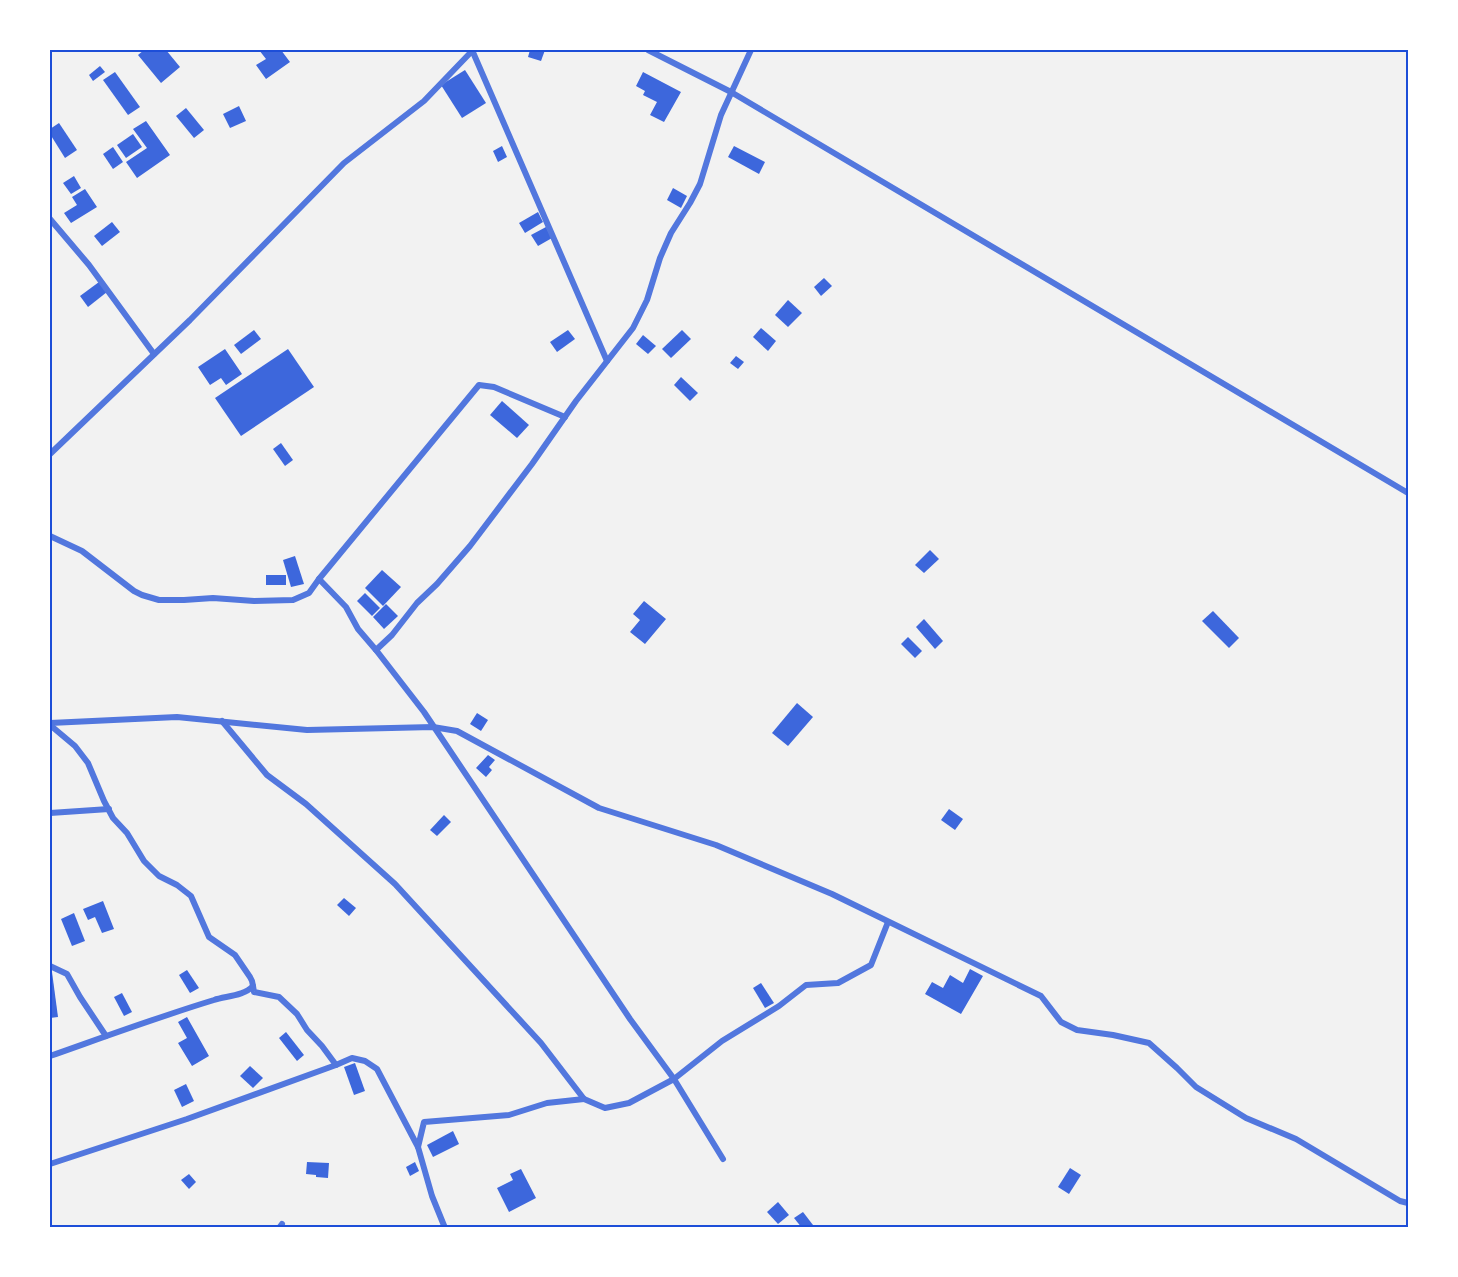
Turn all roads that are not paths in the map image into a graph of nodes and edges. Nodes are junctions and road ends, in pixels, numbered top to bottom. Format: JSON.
{"nodes":[{"id":1,"x":472,"y":50,"type":"edge"},
{"id":2,"x":648,"y":50,"type":"edge"},
{"id":3,"x":751,"y":50,"type":"edge"},
{"id":4,"x":731,"y":92,"type":"junction"},
{"id":5,"x":50,"y":219,"type":"edge"},
{"id":6,"x":154,"y":354,"type":"junction"},
{"id":7,"x":607,"y":361,"type":"junction"},
{"id":8,"x":565,"y":417,"type":"junction"},
{"id":9,"x":50,"y":454,"type":"edge"},
{"id":10,"x":1408,"y":493,"type":"edge"},
{"id":11,"x":50,"y":536,"type":"edge"},
{"id":12,"x":319,"y":579,"type":"junction"},
{"id":13,"x":376,"y":650,"type":"junction"},
{"id":14,"x":222,"y":721,"type":"junction"},
{"id":15,"x":50,"y":724,"type":"edge"},
{"id":16,"x":433,"y":727,"type":"junction"},
{"id":17,"x":109,"y":809,"type":"junction"},
{"id":18,"x":50,"y":813,"type":"edge"},
{"id":19,"x":888,"y":922,"type":"junction"},
{"id":20,"x":50,"y":966,"type":"edge"},
{"id":21,"x":253,"y":986,"type":"junction"},
{"id":22,"x":106,"y":1036,"type":"junction"},
{"id":23,"x":50,"y":1056,"type":"edge"},
{"id":24,"x":336,"y":1065,"type":"junction"},
{"id":25,"x":674,"y":1079,"type":"junction"},
{"id":26,"x":584,"y":1099,"type":"junction"},
{"id":27,"x":418,"y":1147,"type":"junction"},
{"id":28,"x":723,"y":1159,"type":"dead end"},
{"id":29,"x":50,"y":1164,"type":"edge"},
{"id":30,"x":1408,"y":1203,"type":"edge"},
{"id":31,"x":445,"y":1227,"type":"edge"}],
"edges":[{"from":1,"to":6,"type":"street"},
{"from":1,"to":7,"type":"street"},
{"from":2,"to":4,"type":"street"},
{"from":3,"to":4,"type":"street"},
{"from":4,"to":7,"type":"street"},
{"from":4,"to":10,"type":"street"},
{"from":5,"to":6,"type":"street"},
{"from":6,"to":9,"type":"street"},
{"from":7,"to":8,"type":"street"},
{"from":8,"to":12,"type":"street"},
{"from":8,"to":13,"type":"street"},
{"from":11,"to":12,"type":"street"},
{"from":12,"to":13,"type":"street"},
{"from":13,"to":16,"type":"street"},
{"from":14,"to":15,"type":"street"},
{"from":14,"to":16,"type":"street"},
{"from":14,"to":26,"type":"street"},
{"from":15,"to":17,"type":"street"},
{"from":16,"to":19,"type":"street"},
{"from":16,"to":25,"type":"street"},
{"from":17,"to":18,"type":"street"},
{"from":17,"to":21,"type":"street"},
{"from":19,"to":25,"type":"street"},
{"from":19,"to":30,"type":"street"},
{"from":20,"to":22,"type":"street"},
{"from":21,"to":22,"type":"street"},
{"from":21,"to":24,"type":"street"},
{"from":22,"to":23,"type":"street"},
{"from":24,"to":27,"type":"street"},
{"from":24,"to":29,"type":"street"},
{"from":25,"to":26,"type":"street"},
{"from":25,"to":28,"type":"street"},
{"from":26,"to":27,"type":"street"},
{"from":27,"to":31,"type":"street"}]}
